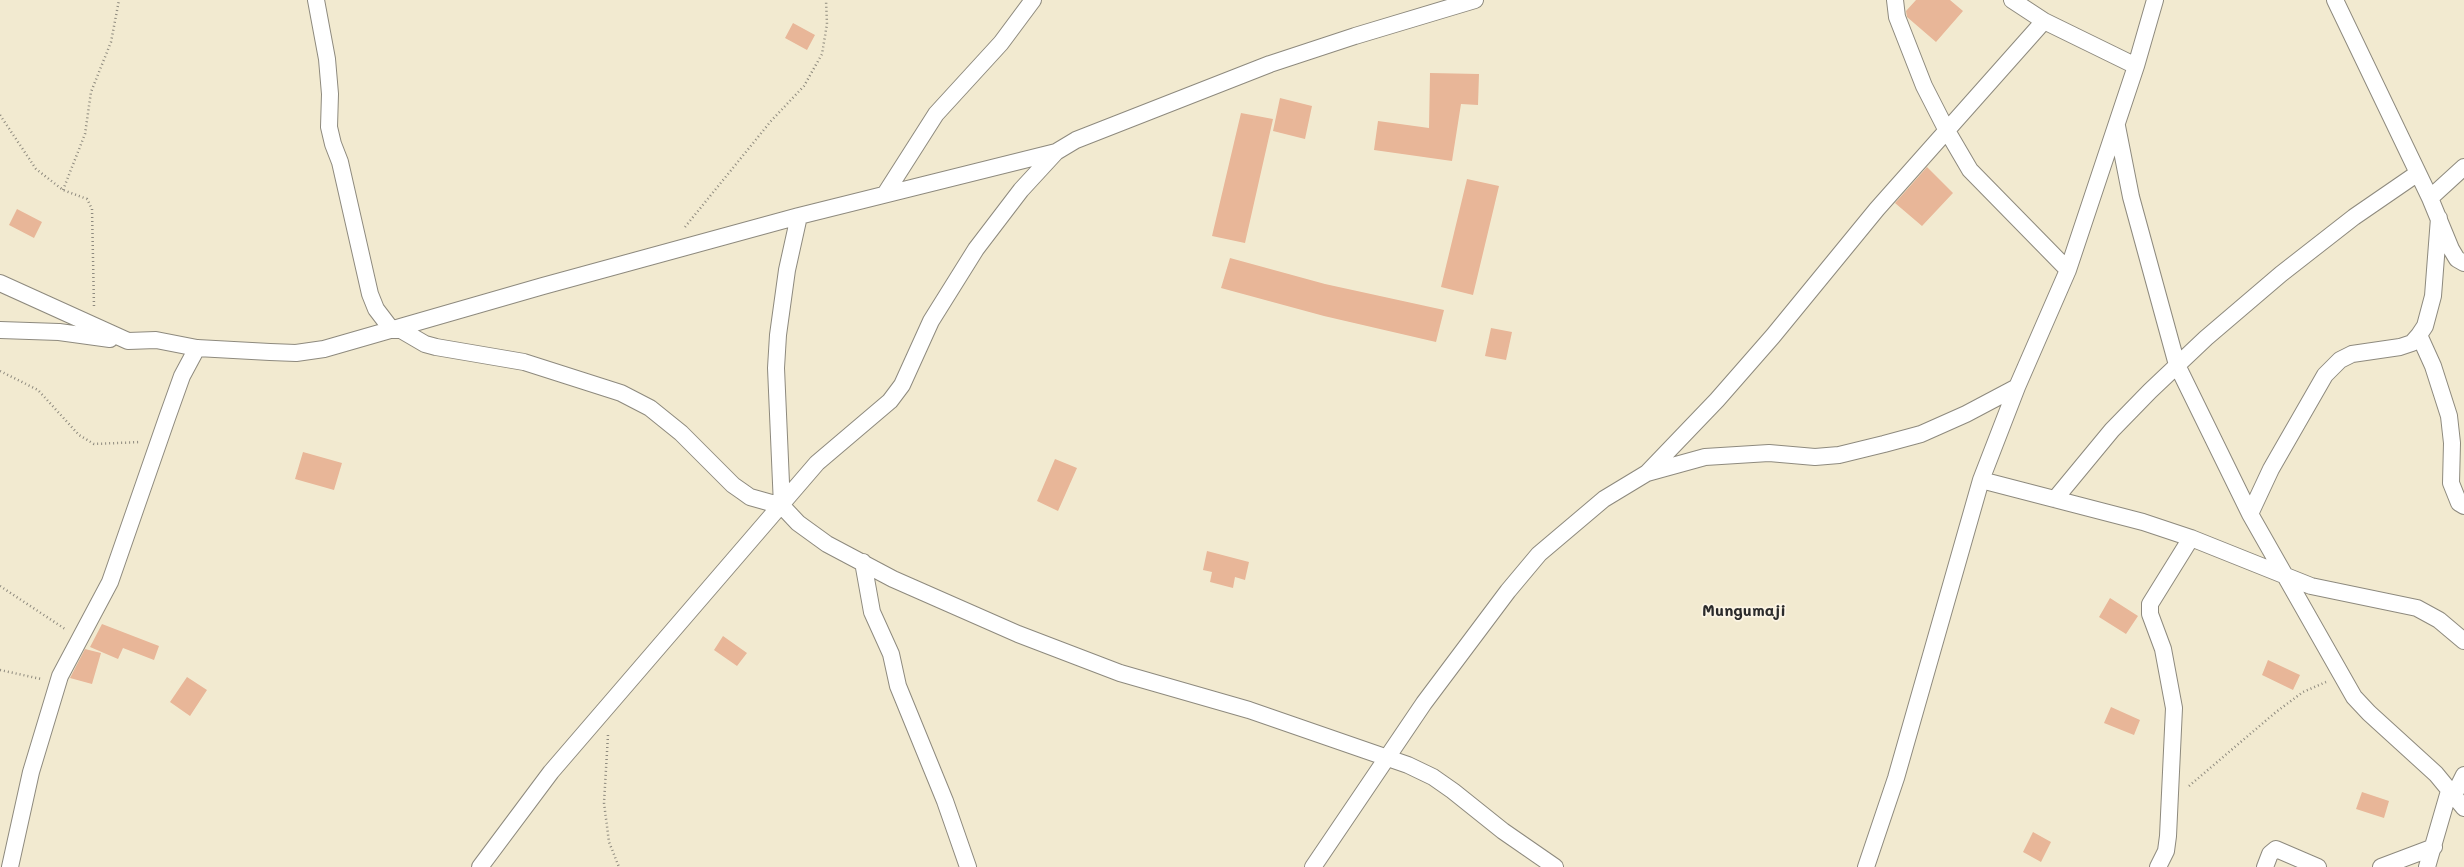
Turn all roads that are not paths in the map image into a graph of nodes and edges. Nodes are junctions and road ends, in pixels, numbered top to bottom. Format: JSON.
{"nodes":[{"id":1,"x":316,"y":0,"type":"edge"},
{"id":2,"x":1033,"y":0,"type":"edge"},
{"id":3,"x":1475,"y":0,"type":"edge"},
{"id":4,"x":1895,"y":0,"type":"edge"},
{"id":5,"x":2012,"y":0,"type":"edge"},
{"id":6,"x":2155,"y":0,"type":"edge"},
{"id":7,"x":2335,"y":0,"type":"edge"},
{"id":8,"x":2044,"y":21,"type":"junction"},
{"id":9,"x":2136,"y":66,"type":"junction"},
{"id":10,"x":2117,"y":125,"type":"junction"},
{"id":11,"x":1946,"y":130,"type":"junction"},
{"id":12,"x":1056,"y":152,"type":"junction"},
{"id":13,"x":2464,"y":167,"type":"edge"},
{"id":14,"x":2418,"y":173,"type":"junction"},
{"id":15,"x":885,"y":194,"type":"junction"},
{"id":16,"x":2430,"y":198,"type":"junction"},
{"id":17,"x":799,"y":216,"type":"junction"},
{"id":18,"x":2438,"y":218,"type":"junction"},
{"id":19,"x":2464,"y":263,"type":"edge"},
{"id":20,"x":2068,"y":270,"type":"junction"},
{"id":21,"x":0,"y":282,"type":"edge"},
{"id":22,"x":0,"y":330,"type":"edge"},
{"id":23,"x":392,"y":330,"type":"junction"},
{"id":24,"x":2419,"y":335,"type":"junction"},
{"id":25,"x":128,"y":341,"type":"junction"},
{"id":26,"x":197,"y":348,"type":"junction"},
{"id":27,"x":2177,"y":366,"type":"junction"},
{"id":28,"x":2017,"y":387,"type":"junction"},
{"id":29,"x":1647,"y":473,"type":"junction"},
{"id":30,"x":1981,"y":480,"type":"junction"},
{"id":31,"x":2055,"y":499,"type":"junction"},
{"id":32,"x":782,"y":506,"type":"junction"},
{"id":33,"x":2464,"y":506,"type":"edge"},
{"id":34,"x":2250,"y":514,"type":"junction"},
{"id":35,"x":2191,"y":538,"type":"junction"},
{"id":36,"x":863,"y":562,"type":"junction"},
{"id":37,"x":2286,"y":577,"type":"junction"},
{"id":38,"x":2464,"y":641,"type":"edge"},
{"id":39,"x":1387,"y":759,"type":"junction"},
{"id":40,"x":2464,"y":775,"type":"edge"},
{"id":41,"x":2451,"y":794,"type":"junction"},
{"id":42,"x":2464,"y":808,"type":"edge"},
{"id":43,"x":2434,"y":847,"type":"junction"},
{"id":44,"x":10,"y":867,"type":"edge"},
{"id":45,"x":480,"y":867,"type":"edge"},
{"id":46,"x":968,"y":867,"type":"edge"},
{"id":47,"x":1312,"y":867,"type":"edge"},
{"id":48,"x":1555,"y":867,"type":"edge"},
{"id":49,"x":1866,"y":867,"type":"edge"},
{"id":50,"x":2158,"y":867,"type":"edge"},
{"id":51,"x":2265,"y":867,"type":"edge"},
{"id":52,"x":2318,"y":867,"type":"edge"},
{"id":53,"x":2381,"y":867,"type":"edge"},
{"id":54,"x":2427,"y":867,"type":"edge"}],
"edges":[{"from":1,"to":23,"type":"street"},
{"from":2,"to":15,"type":"street"},
{"from":3,"to":12,"type":"street"},
{"from":4,"to":11,"type":"street"},
{"from":5,"to":8,"type":"street"},
{"from":6,"to":9,"type":"street"},
{"from":7,"to":14,"type":"street"},
{"from":8,"to":9,"type":"street"},
{"from":8,"to":11,"type":"street"},
{"from":9,"to":10,"type":"street"},
{"from":10,"to":20,"type":"street"},
{"from":10,"to":27,"type":"street"},
{"from":11,"to":20,"type":"street"},
{"from":11,"to":29,"type":"street"},
{"from":12,"to":15,"type":"street"},
{"from":12,"to":32,"type":"street"},
{"from":13,"to":16,"type":"street"},
{"from":14,"to":16,"type":"street"},
{"from":14,"to":27,"type":"street"},
{"from":15,"to":17,"type":"street"},
{"from":16,"to":18,"type":"street"},
{"from":17,"to":23,"type":"street"},
{"from":17,"to":32,"type":"street"},
{"from":18,"to":19,"type":"street"},
{"from":18,"to":24,"type":"street"},
{"from":20,"to":28,"type":"street"},
{"from":21,"to":25,"type":"street"},
{"from":22,"to":25,"type":"street"},
{"from":23,"to":26,"type":"street"},
{"from":23,"to":32,"type":"street"},
{"from":24,"to":33,"type":"street"},
{"from":24,"to":34,"type":"street"},
{"from":25,"to":26,"type":"street"},
{"from":26,"to":44,"type":"street"},
{"from":27,"to":31,"type":"street"},
{"from":27,"to":34,"type":"street"},
{"from":28,"to":29,"type":"street"},
{"from":28,"to":30,"type":"street"},
{"from":29,"to":39,"type":"street"},
{"from":30,"to":31,"type":"street"},
{"from":30,"to":49,"type":"street"},
{"from":31,"to":35,"type":"street"},
{"from":32,"to":36,"type":"street"},
{"from":32,"to":45,"type":"street"},
{"from":34,"to":37,"type":"street"},
{"from":35,"to":37,"type":"street"},
{"from":35,"to":50,"type":"street"},
{"from":36,"to":39,"type":"street"},
{"from":36,"to":46,"type":"street"},
{"from":37,"to":38,"type":"street"},
{"from":37,"to":41,"type":"street"},
{"from":39,"to":47,"type":"street"},
{"from":39,"to":48,"type":"street"},
{"from":40,"to":41,"type":"street"},
{"from":41,"to":42,"type":"street"},
{"from":41,"to":43,"type":"street"},
{"from":43,"to":53,"type":"street"},
{"from":43,"to":54,"type":"street"},
{"from":51,"to":52,"type":"street"}]}
